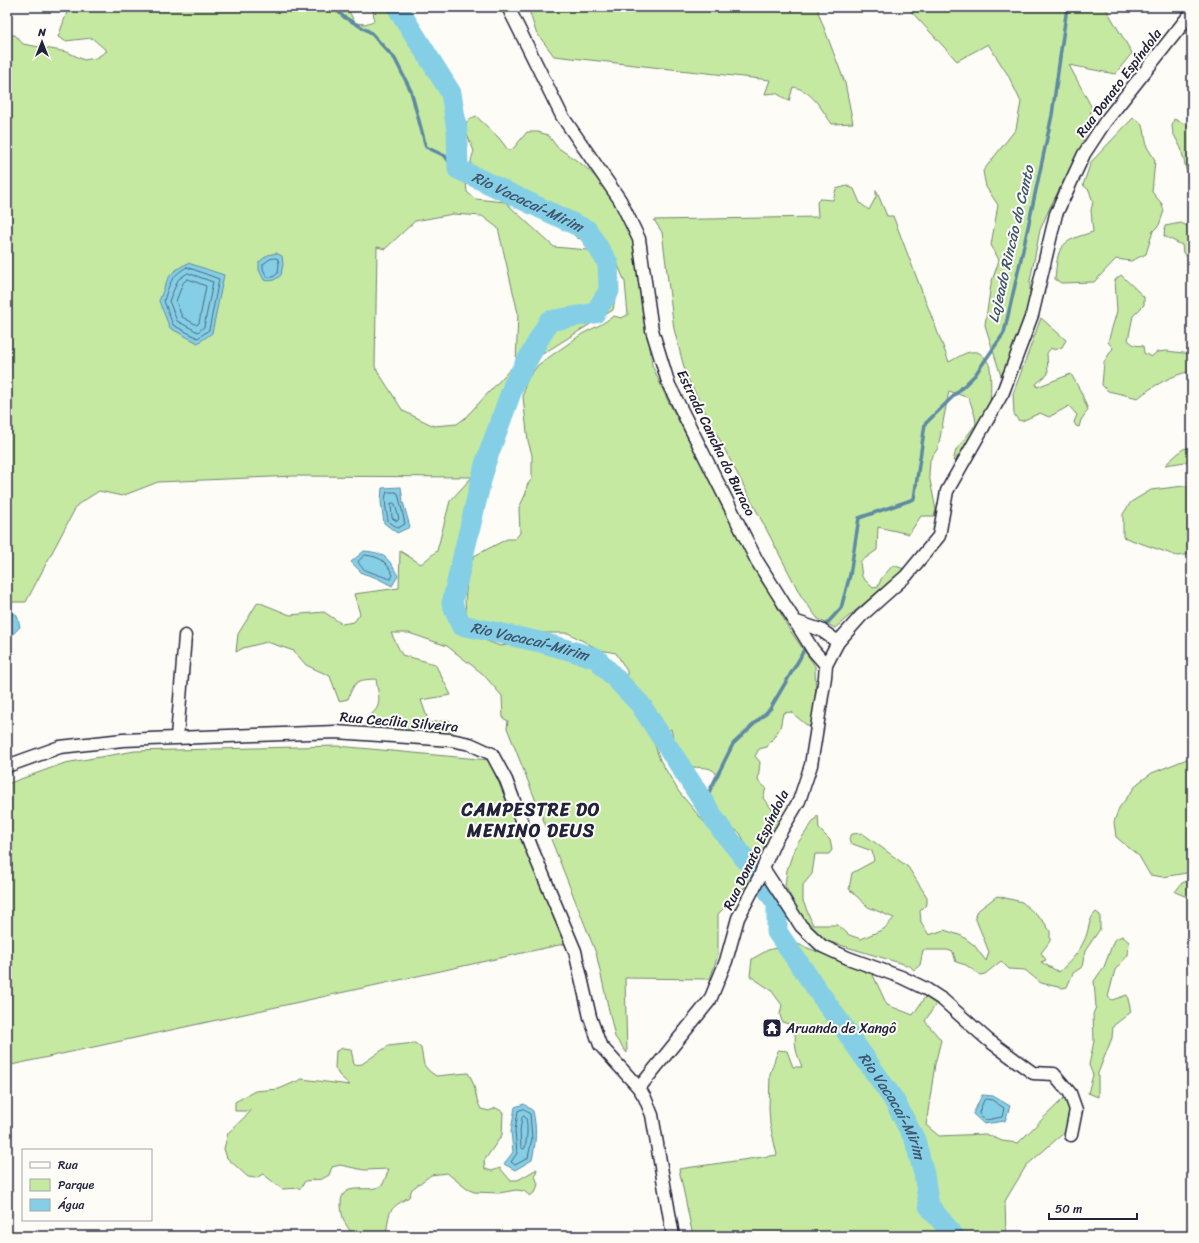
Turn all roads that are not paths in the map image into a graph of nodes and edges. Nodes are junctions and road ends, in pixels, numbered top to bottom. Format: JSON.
{"nodes":[{"id":1,"x":508,"y":7,"type":"edge"},
{"id":2,"x":1192,"y":12,"type":"edge"},
{"id":3,"x":794,"y":621,"type":"junction"},
{"id":4,"x":185,"y":636,"type":"dead end"},
{"id":5,"x":838,"y":642,"type":"junction"},
{"id":6,"x":826,"y":665,"type":"junction"},
{"id":7,"x":177,"y":737,"type":"junction"},
{"id":8,"x":7,"y":766,"type":"edge"},
{"id":9,"x":762,"y":872,"type":"junction"},
{"id":10,"x":639,"y":1088,"type":"junction"},
{"id":11,"x":1071,"y":1135,"type":"dead end"},
{"id":12,"x":673,"y":1236,"type":"edge"}],
"edges":[{"from":1,"to":3,"type":"street","name":"Estrada Cancha do Buraco"},
{"from":2,"to":5,"type":"street","name":"Rua Donato Espíndola"},
{"from":3,"to":5,"type":"street"},
{"from":3,"to":6,"type":"street","name":"Estrada Cancha do Buraco"},
{"from":4,"to":7,"type":"street"},
{"from":5,"to":6,"type":"street","name":"Rua Donato Espíndola"},
{"from":6,"to":9,"type":"street","name":"Rua Donato Espíndola"},
{"from":7,"to":8,"type":"street","name":"Rua Cecília Silveira"},
{"from":7,"to":10,"type":"street","name":"Rua Cecília Silveira"},
{"from":9,"to":10,"type":"street","name":"Rua Donato Espíndola"},
{"from":9,"to":11,"type":"street"},
{"from":10,"to":12,"type":"street","name":"Rua Cecília Silveira"}]}
